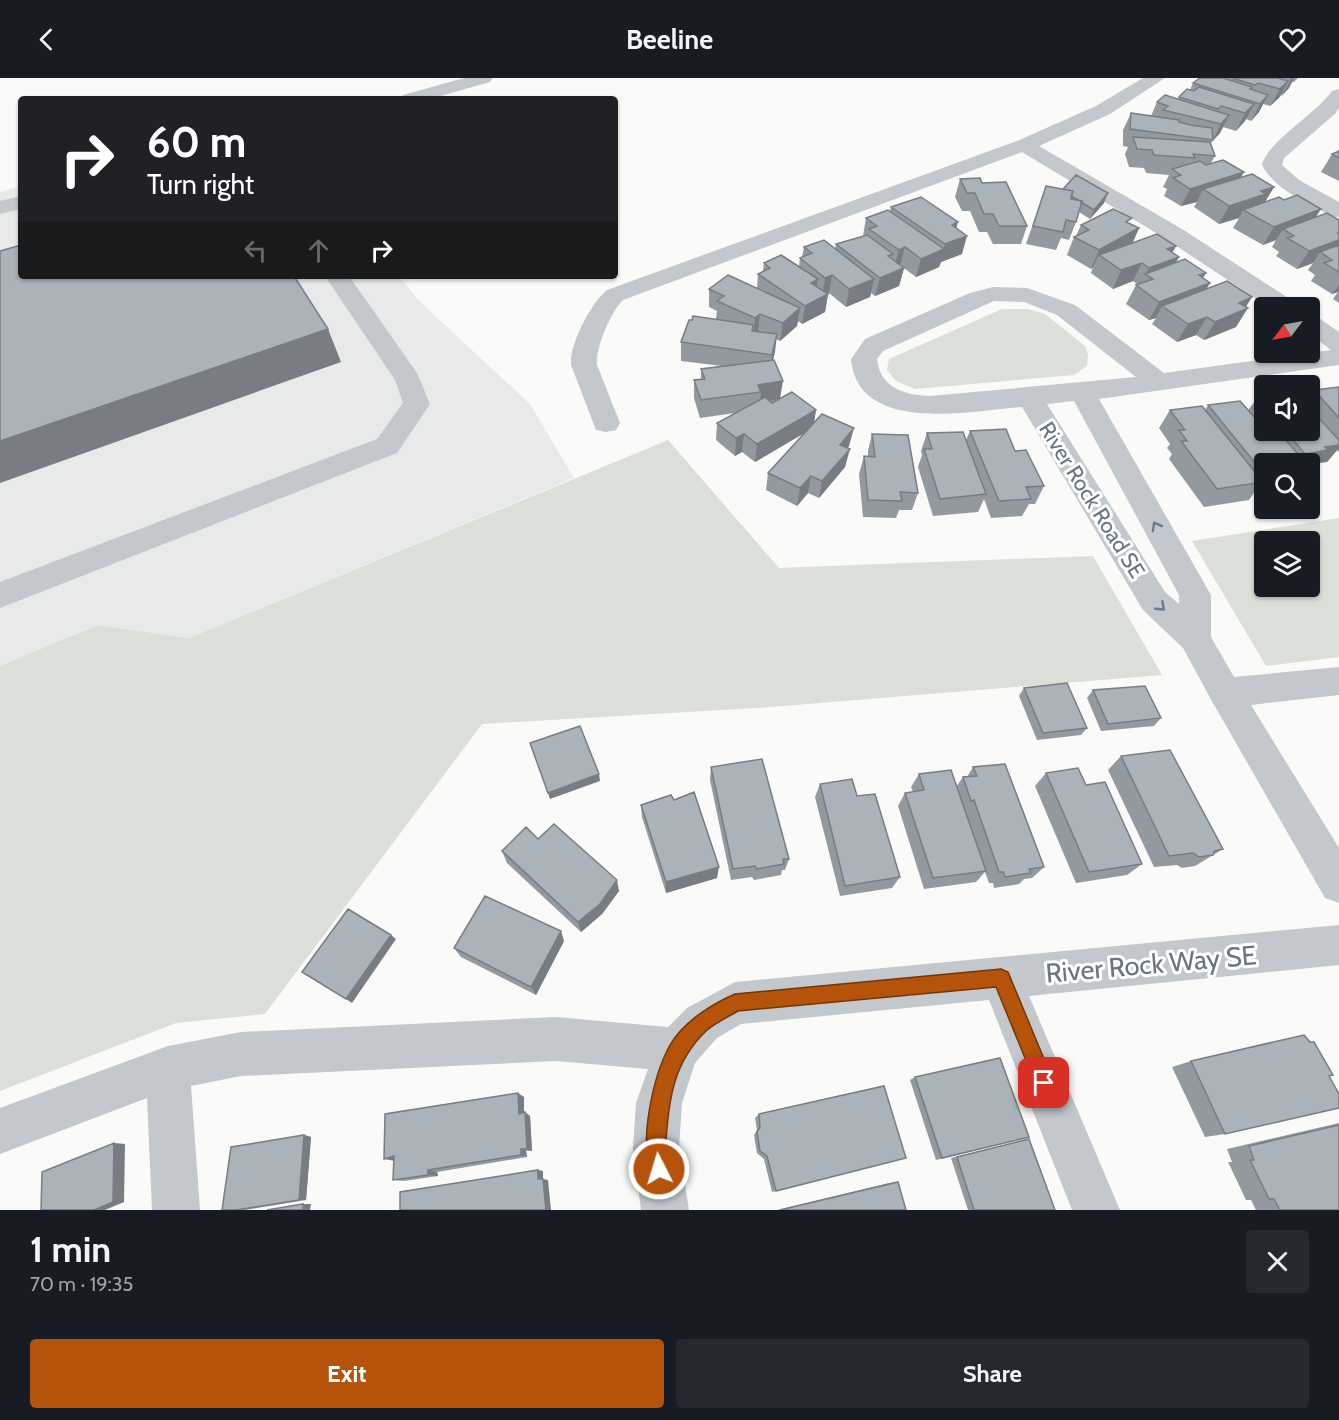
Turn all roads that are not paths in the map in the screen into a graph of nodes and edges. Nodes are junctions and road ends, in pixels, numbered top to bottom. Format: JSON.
{"nodes":[{"id":1,"x":484,"y":78,"type":"edge"},
{"id":2,"x":1156,"y":78,"type":"edge"},
{"id":3,"x":421,"y":96,"type":"edge"},
{"id":4,"x":1336,"y":106,"type":"edge"},
{"id":5,"x":1024,"y":145,"type":"junction"},
{"id":6,"x":18,"y":203,"type":"edge"},
{"id":7,"x":0,"y":208,"type":"edge"},
{"id":8,"x":1339,"y":211,"type":"edge"},
{"id":9,"x":339,"y":279,"type":"edge"},
{"id":10,"x":1270,"y":297,"type":"edge"},
{"id":11,"x":1320,"y":330,"type":"edge"},
{"id":12,"x":1339,"y":344,"type":"edge"},
{"id":13,"x":1339,"y":357,"type":"edge"},
{"id":14,"x":1158,"y":381,"type":"junction"},
{"id":15,"x":1082,"y":392,"type":"junction"},
{"id":16,"x":1029,"y":397,"type":"junction"},
{"id":17,"x":606,"y":423,"type":"dead end"},
{"id":18,"x":0,"y":596,"type":"edge"},
{"id":19,"x":1196,"y":638,"type":"junction"},
{"id":20,"x":1339,"y":681,"type":"edge"},
{"id":21,"x":1225,"y":693,"type":"junction"},
{"id":22,"x":1339,"y":884,"type":"edge"},
{"id":23,"x":1339,"y":945,"type":"edge"},
{"id":24,"x":1001,"y":978,"type":"junction"},
{"id":25,"x":677,"y":1050,"type":"junction"},
{"id":26,"x":168,"y":1068,"type":"junction"},
{"id":27,"x":0,"y":1131,"type":"edge"},
{"id":28,"x":176,"y":1210,"type":"edge"},
{"id":29,"x":665,"y":1210,"type":"edge"},
{"id":30,"x":1096,"y":1210,"type":"edge"}],
"edges":[{"from":1,"to":3,"type":"street"},
{"from":2,"to":5,"type":"street"},
{"from":4,"to":8,"type":"street"},
{"from":5,"to":10,"type":"street"},
{"from":5,"to":17,"type":"street"},
{"from":6,"to":7,"type":"street"},
{"from":9,"to":18,"type":"street"},
{"from":11,"to":12,"type":"street"},
{"from":13,"to":14,"type":"street","name":"River Rock Road SE"},
{"from":14,"to":15,"type":"street","name":"River Rock Road SE"},
{"from":14,"to":16,"type":"street"},
{"from":15,"to":16,"type":"street","name":"River Rock Road SE"},
{"from":19,"to":15,"type":"street","name":"River Rock Road SE","one_way":true},
{"from":16,"to":19,"type":"street","name":"River Rock Road SE","one_way":true},
{"from":19,"to":21,"type":"street","name":"River Rock Road SE"},
{"from":20,"to":21,"type":"street"},
{"from":21,"to":22,"type":"street","name":"River Rock Road SE"},
{"from":23,"to":24,"type":"street","name":"River Rock Way SE"},
{"from":24,"to":25,"type":"street","name":"River Rock Way SE"},
{"from":24,"to":30,"type":"street"},
{"from":25,"to":26,"type":"street"},
{"from":25,"to":29,"type":"street","name":"River Rock Way SE"},
{"from":26,"to":27,"type":"street"},
{"from":26,"to":28,"type":"street"}]}
